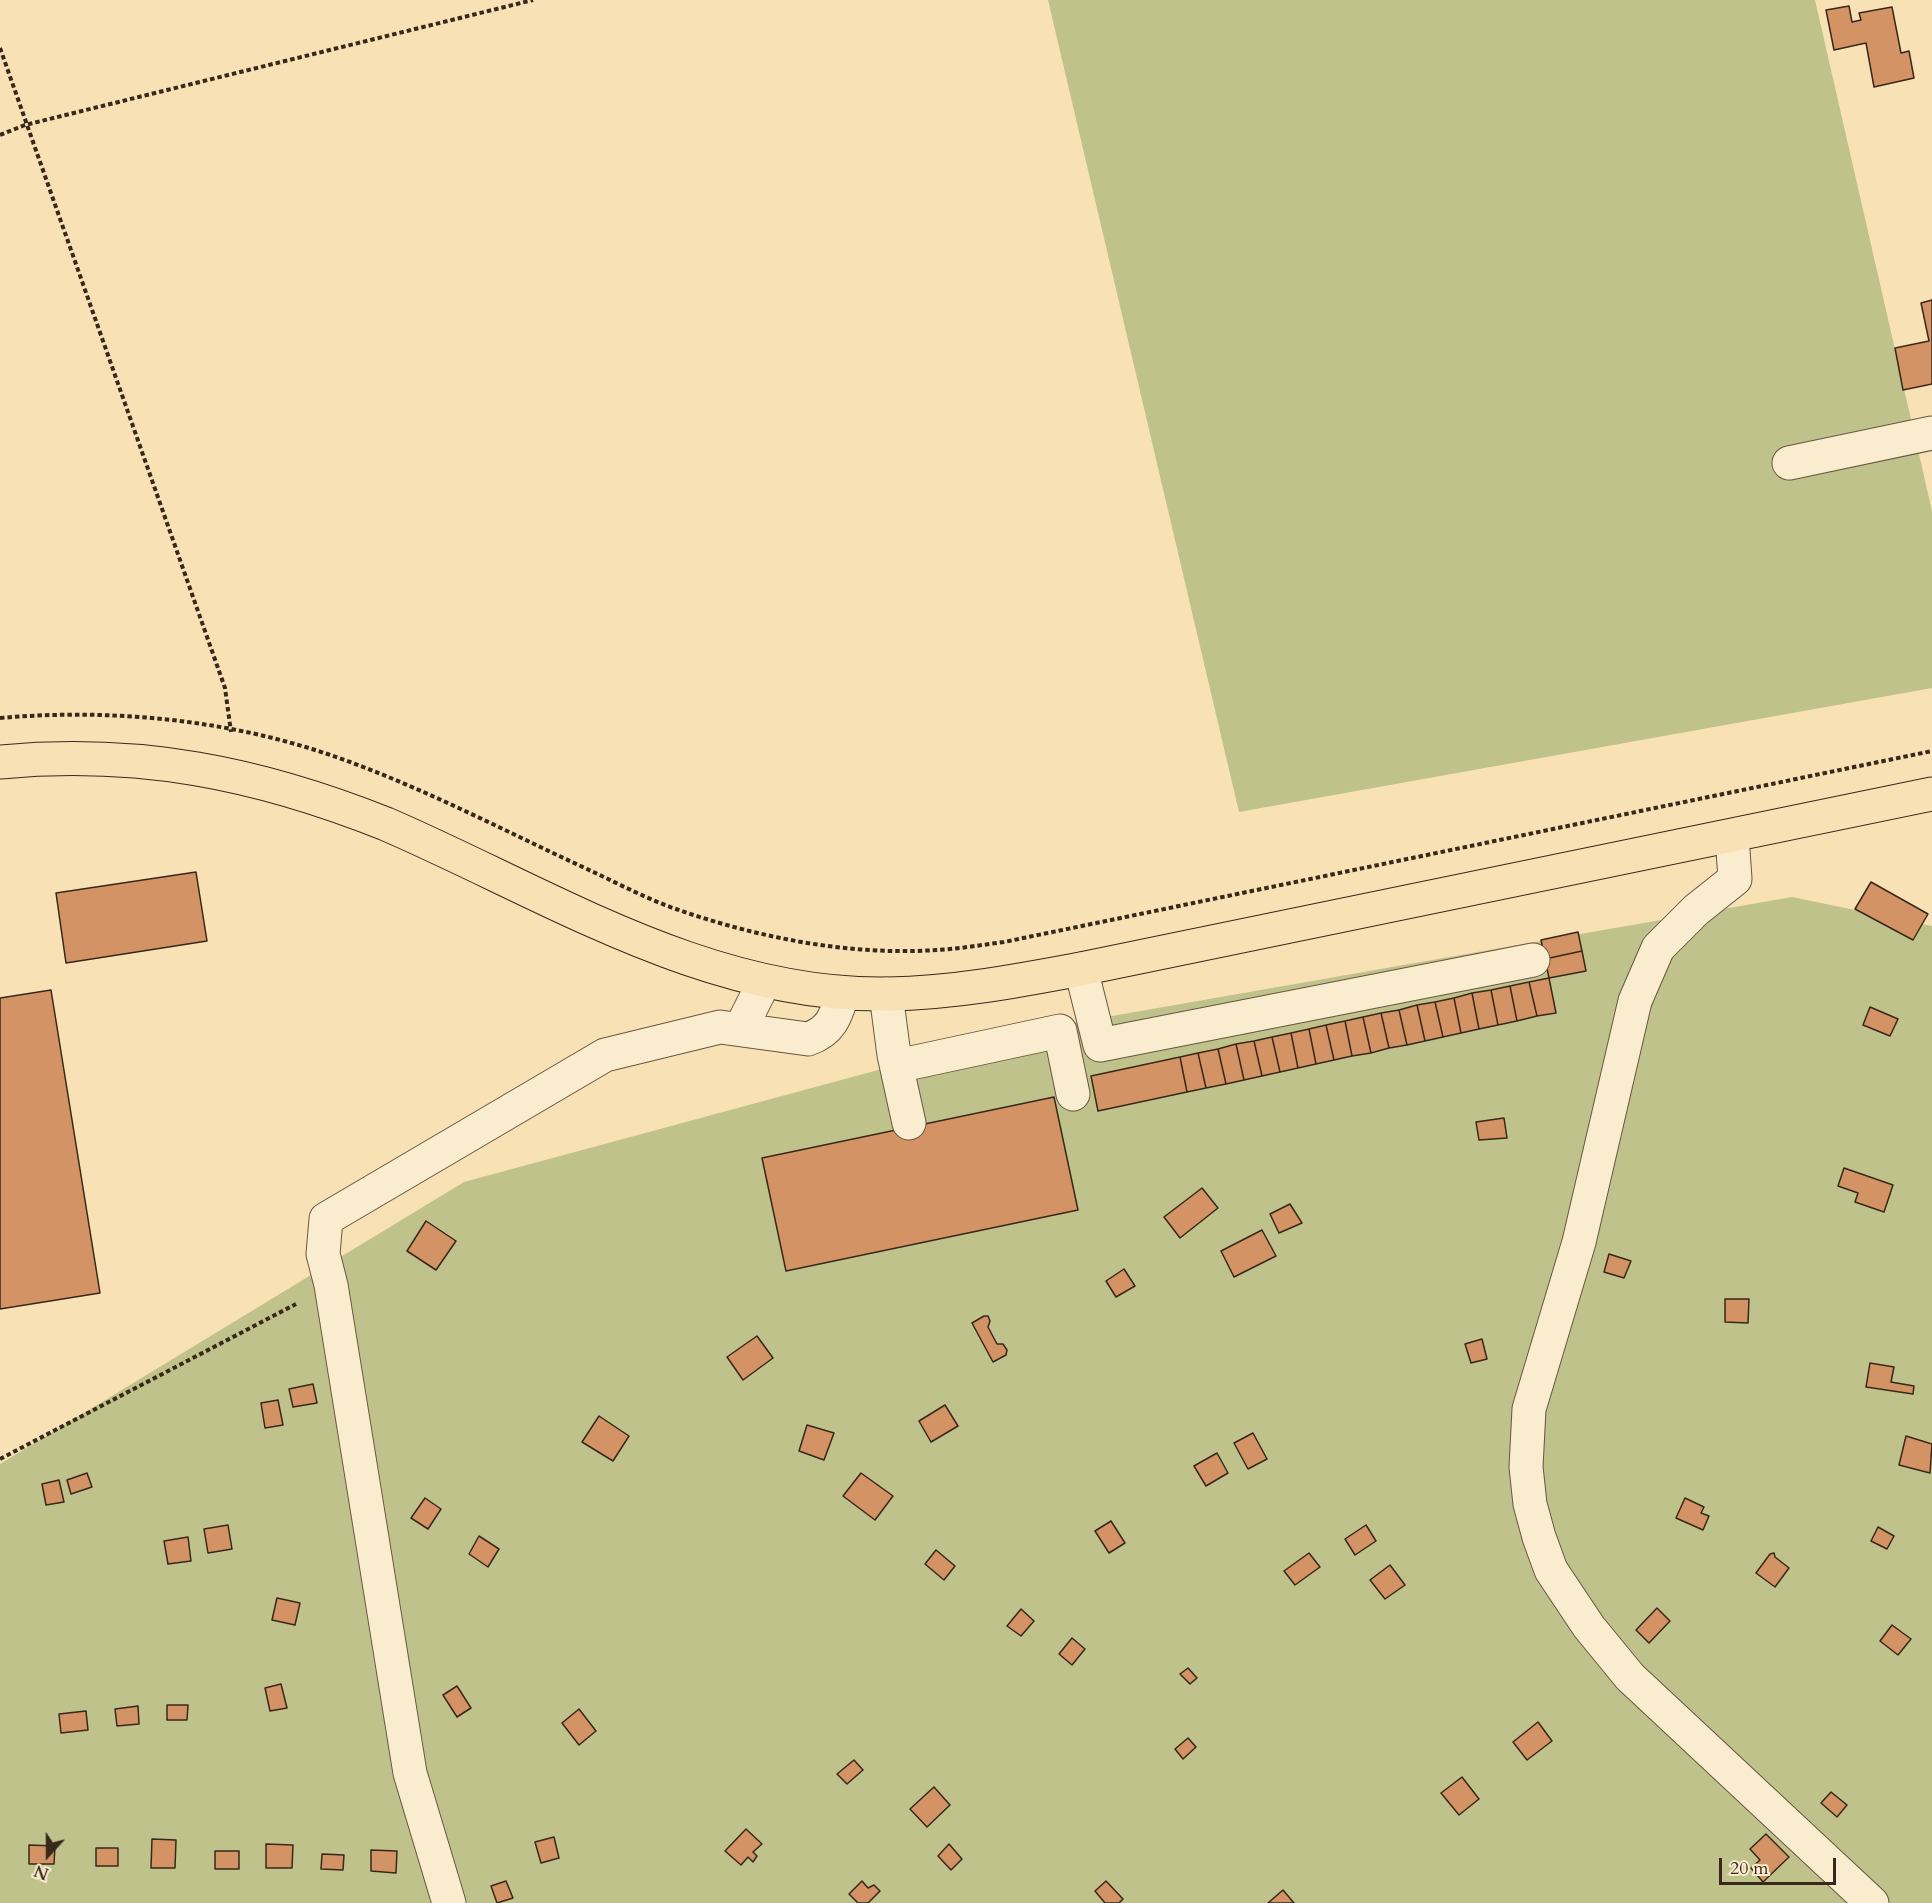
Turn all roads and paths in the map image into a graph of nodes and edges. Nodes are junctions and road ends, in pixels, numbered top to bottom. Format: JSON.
{"nodes":[{"id":1,"x":533,"y":0,"type":"edge"},
{"id":2,"x":0,"y":48,"type":"edge"},
{"id":3,"x":25,"y":125,"type":"junction"},
{"id":4,"x":0,"y":135,"type":"edge"},
{"id":5,"x":1932,"y":433,"type":"edge"},
{"id":6,"x":1789,"y":463,"type":"dead end"},
{"id":7,"x":0,"y":718,"type":"edge"},
{"id":8,"x":231,"y":731,"type":"junction"},
{"id":9,"x":1932,"y":751,"type":"edge"},
{"id":10,"x":0,"y":762,"type":"edge"},
{"id":11,"x":231,"y":774,"type":"junction"},
{"id":12,"x":1932,"y":794,"type":"edge"},
{"id":13,"x":1732,"y":836,"type":"junction"},
{"id":14,"x":1533,"y":960,"type":"dead end"},
{"id":15,"x":1081,"y":969,"type":"junction"},
{"id":16,"x":764,"y":982,"type":"junction"},
{"id":17,"x":843,"y":993,"type":"junction"},
{"id":18,"x":886,"y":994,"type":"junction"},
{"id":19,"x":741,"y":1028,"type":"junction"},
{"id":20,"x":897,"y":1066,"type":"junction"},
{"id":21,"x":1073,"y":1094,"type":"dead end"},
{"id":22,"x":909,"y":1123,"type":"dead end"},
{"id":23,"x":331,"y":1285,"type":"junction"},
{"id":24,"x":0,"y":1459,"type":"edge"},
{"id":25,"x":449,"y":1903,"type":"edge"},
{"id":26,"x":1872,"y":1903,"type":"edge"}],
"edges":[{"from":1,"to":3,"type":"path"},
{"from":2,"to":3,"type":"path"},
{"from":3,"to":4,"type":"path"},
{"from":3,"to":8,"type":"path"},
{"from":5,"to":6,"type":"street"},
{"from":7,"to":8,"type":"path"},
{"from":8,"to":9,"type":"path"},
{"from":8,"to":11,"type":"path"},
{"from":10,"to":11,"type":"main road"},
{"from":11,"to":16,"type":"main road"},
{"from":12,"to":13,"type":"main road"},
{"from":13,"to":15,"type":"main road"},
{"from":13,"to":26,"type":"street"},
{"from":14,"to":15,"type":"street"},
{"from":15,"to":18,"type":"main road"},
{"from":16,"to":17,"type":"main road"},
{"from":16,"to":19,"type":"street"},
{"from":17,"to":18,"type":"main road"},
{"from":17,"to":19,"type":"street"},
{"from":18,"to":20,"type":"street"},
{"from":19,"to":23,"type":"street"},
{"from":20,"to":21,"type":"street"},
{"from":20,"to":22,"type":"street"},
{"from":23,"to":24,"type":"path"},
{"from":23,"to":25,"type":"street"}]}
